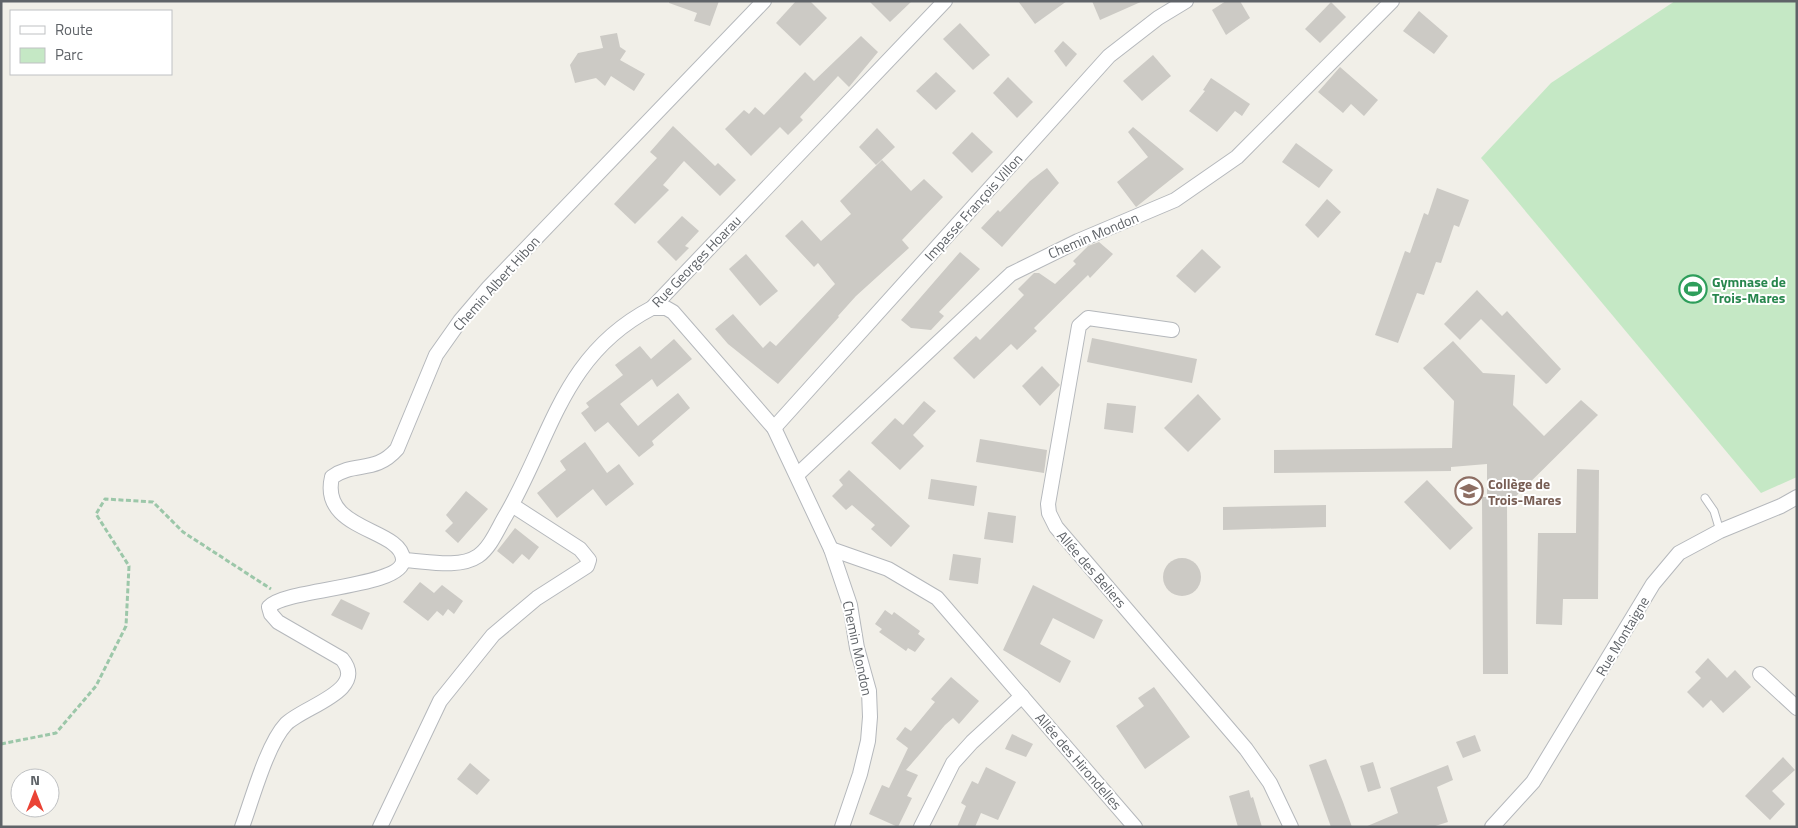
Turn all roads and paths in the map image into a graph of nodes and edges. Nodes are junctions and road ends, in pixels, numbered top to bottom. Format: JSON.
{"nodes":[{"id":1,"x":764,"y":1,"type":"edge"},
{"id":2,"x":945,"y":1,"type":"edge"},
{"id":3,"x":1186,"y":1,"type":"edge"},
{"id":4,"x":1392,"y":1,"type":"edge"},
{"id":5,"x":652,"y":308,"type":"junction"},
{"id":6,"x":1172,"y":330,"type":"dead end"},
{"id":7,"x":774,"y":428,"type":"junction"},
{"id":8,"x":797,"y":475,"type":"junction"},
{"id":9,"x":1797,"y":497,"type":"edge"},
{"id":10,"x":1705,"y":498,"type":"dead end"},
{"id":11,"x":512,"y":505,"type":"junction"},
{"id":12,"x":1720,"y":531,"type":"junction"},
{"id":13,"x":831,"y":549,"type":"junction"},
{"id":14,"x":404,"y":560,"type":"junction"},
{"id":15,"x":286,"y":598,"type":"junction"},
{"id":16,"x":1760,"y":674,"type":"dead end"},
{"id":17,"x":1022,"y":696,"type":"junction"},
{"id":18,"x":1797,"y":708,"type":"edge"},
{"id":19,"x":1,"y":744,"type":"edge"},
{"id":20,"x":242,"y":827,"type":"edge"},
{"id":21,"x":380,"y":827,"type":"edge"},
{"id":22,"x":842,"y":827,"type":"edge"},
{"id":23,"x":921,"y":827,"type":"edge"},
{"id":24,"x":1135,"y":827,"type":"edge"},
{"id":25,"x":1291,"y":827,"type":"edge"},
{"id":26,"x":1492,"y":827,"type":"edge"}],
"edges":[{"from":1,"to":14,"type":"street","name":"Chemin Albert Hibon"},
{"from":2,"to":5,"type":"street","name":"Rue Georges Hoarau"},
{"from":3,"to":7,"type":"street","name":"Impasse François Villon"},
{"from":4,"to":8,"type":"street","name":"Chemin Mondon"},
{"from":5,"to":7,"type":"street","name":"Chemin Mondon"},
{"from":5,"to":11,"type":"street","name":"Rue Georges Hoarau"},
{"from":6,"to":25,"type":"street","name":"Allée des Beliers"},
{"from":7,"to":8,"type":"street","name":"Chemin Mondon"},
{"from":8,"to":13,"type":"street","name":"Chemin Mondon"},
{"from":9,"to":12,"type":"street","name":"Rue Montaigne"},
{"from":10,"to":12,"type":"lane"},
{"from":11,"to":14,"type":"street","name":"Rue Georges Hoarau"},
{"from":11,"to":21,"type":"street"},
{"from":12,"to":26,"type":"street","name":"Rue Montaigne"},
{"from":13,"to":17,"type":"street","name":"Allée des Hirondelles"},
{"from":13,"to":22,"type":"street","name":"Chemin Mondon"},
{"from":14,"to":15,"type":"street"},
{"from":15,"to":19,"type":"path"},
{"from":15,"to":20,"type":"street"},
{"from":16,"to":18,"type":"street"},
{"from":17,"to":23,"type":"street"},
{"from":17,"to":24,"type":"street","name":"Allée des Hirondelles"}]}
